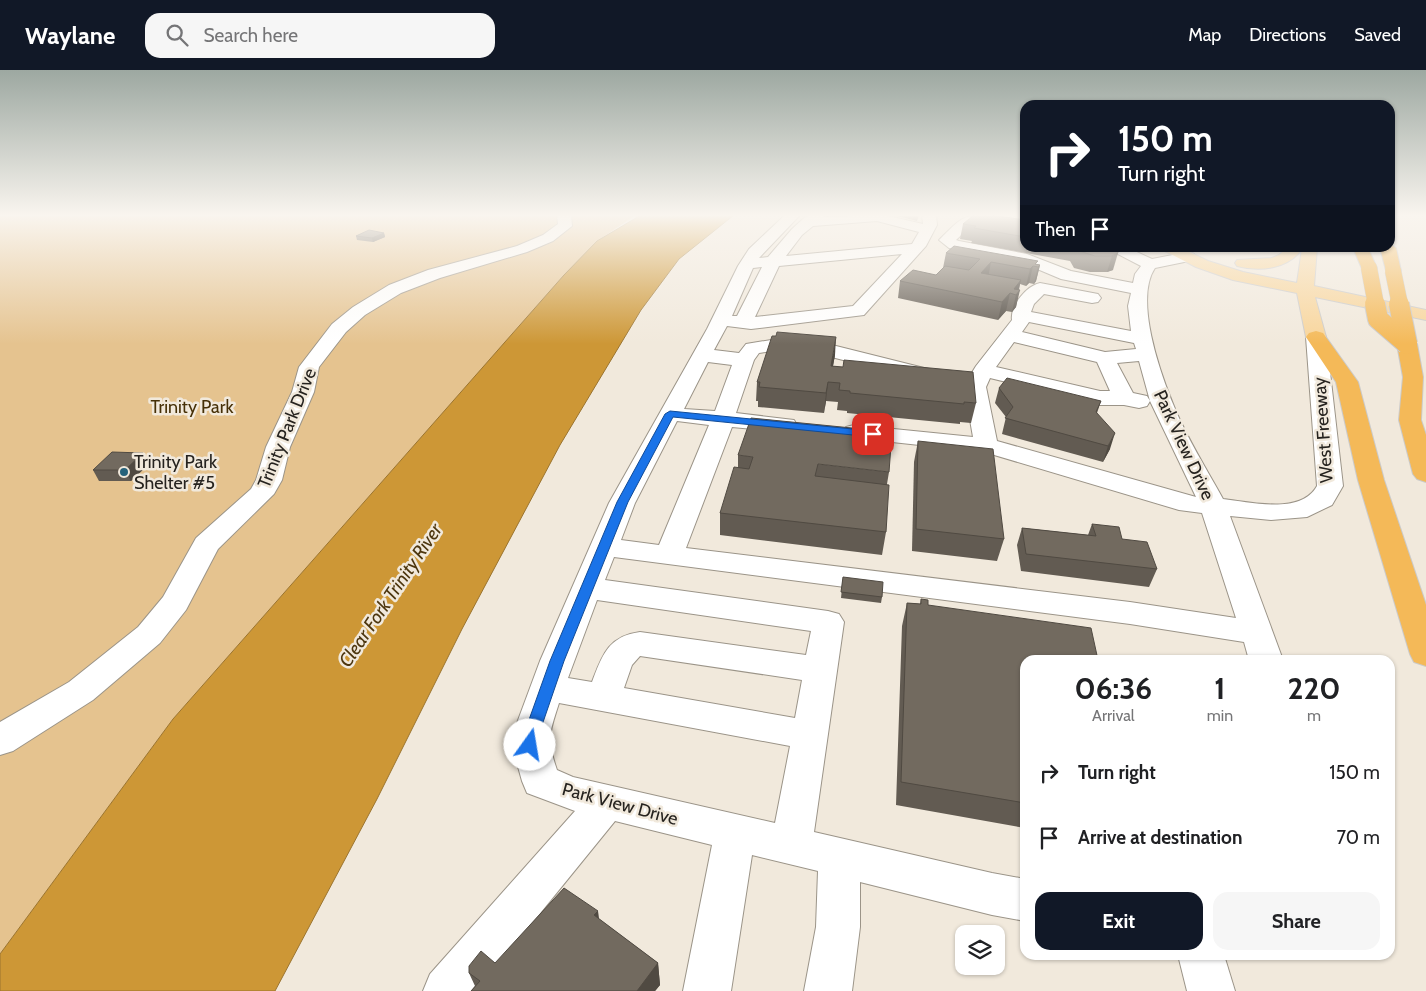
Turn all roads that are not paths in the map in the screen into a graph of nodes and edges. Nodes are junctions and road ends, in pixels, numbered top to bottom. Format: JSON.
{"nodes":[{"id":1,"x":488,"y":258,"type":"edge"},
{"id":2,"x":757,"y":258,"type":"edge"},
{"id":3,"x":812,"y":258,"type":"edge"},
{"id":4,"x":907,"y":258,"type":"edge"},
{"id":5,"x":1022,"y":258,"type":"edge"},
{"id":6,"x":1138,"y":258,"type":"edge"},
{"id":7,"x":1167,"y":258,"type":"edge"},
{"id":8,"x":1195,"y":258,"type":"edge"},
{"id":9,"x":1286,"y":258,"type":"edge"},
{"id":10,"x":1309,"y":258,"type":"edge"},
{"id":11,"x":1365,"y":258,"type":"edge"},
{"id":12,"x":1390,"y":258,"type":"edge"},
{"id":13,"x":760,"y":263,"type":"junction"},
{"id":14,"x":1150,"y":264,"type":"junction"},
{"id":15,"x":1241,"y":270,"type":"junction"},
{"id":16,"x":1305,"y":284,"type":"junction"},
{"id":17,"x":1426,"y":303,"type":"edge"},
{"id":18,"x":1022,"y":309,"type":"junction"},
{"id":19,"x":1309,"y":311,"type":"junction"},
{"id":20,"x":1426,"y":315,"type":"edge"},
{"id":21,"x":1133,"y":317,"type":"junction"},
{"id":22,"x":732,"y":321,"type":"junction"},
{"id":23,"x":1010,"y":335,"type":"junction"},
{"id":24,"x":1316,"y":337,"type":"junction"},
{"id":25,"x":1407,"y":344,"type":"junction"},
{"id":26,"x":702,"y":355,"type":"junction"},
{"id":27,"x":1105,"y":358,"type":"junction"},
{"id":28,"x":744,"y":360,"type":"junction"},
{"id":29,"x":979,"y":379,"type":"junction"},
{"id":30,"x":1124,"y":398,"type":"junction"},
{"id":31,"x":1162,"y":405,"type":"junction"},
{"id":32,"x":670,"y":414,"type":"junction"},
{"id":33,"x":723,"y":419,"type":"junction"},
{"id":34,"x":986,"y":445,"type":"junction"},
{"id":35,"x":1426,"y":474,"type":"edge"},
{"id":36,"x":1213,"y":505,"type":"junction"},
{"id":37,"x":604,"y":547,"type":"junction"},
{"id":38,"x":669,"y":555,"type":"junction"},
{"id":39,"x":587,"y":588,"type":"junction"},
{"id":40,"x":1262,"y":647,"type":"edge"},
{"id":41,"x":1426,"y":654,"type":"edge"},
{"id":42,"x":821,"y":670,"type":"junction"},
{"id":43,"x":548,"y":688,"type":"junction"},
{"id":44,"x":603,"y":698,"type":"junction"},
{"id":45,"x":810,"y":735,"type":"junction"},
{"id":46,"x":0,"y":740,"type":"edge"},
{"id":47,"x":607,"y":802,"type":"junction"},
{"id":48,"x":735,"y":833,"type":"junction"},
{"id":49,"x":791,"y":846,"type":"junction"},
{"id":50,"x":839,"y":857,"type":"junction"},
{"id":51,"x":1020,"y":899,"type":"edge"},
{"id":52,"x":1202,"y":960,"type":"edge"},
{"id":53,"x":447,"y":991,"type":"edge"},
{"id":54,"x":707,"y":991,"type":"edge"},
{"id":55,"x":828,"y":991,"type":"edge"},
{"id":56,"x":1211,"y":991,"type":"edge"}],
"edges":[{"from":1,"to":46,"type":"street","name":"Trinity Park Drive"},
{"from":2,"to":13,"type":"street","name":"Park View Drive"},
{"from":3,"to":13,"type":"street"},
{"from":4,"to":22,"type":"street"},
{"from":5,"to":21,"type":"street"},
{"from":6,"to":14,"type":"street"},
{"from":7,"to":14,"type":"street"},
{"from":8,"to":15,"type":"main road"},
{"from":9,"to":15,"type":"main road"},
{"from":10,"to":16,"type":"main road","name":"West Freeway"},
{"from":11,"to":25,"type":"highway","bridge":true},
{"from":12,"to":25,"type":"highway","bridge":true},
{"from":13,"to":22,"type":"street","name":"Park View Drive"},
{"from":14,"to":21,"type":"street"},
{"from":15,"to":16,"type":"main road"},
{"from":15,"to":19,"type":"main road"},
{"from":16,"to":17,"type":"main road"},
{"from":16,"to":19,"type":"main road","name":"West Freeway"},
{"from":16,"to":20,"type":"main road"},
{"from":18,"to":21,"type":"street"},
{"from":18,"to":21,"type":"street"},
{"from":18,"to":23,"type":"street"},
{"from":19,"to":24,"type":"main road","name":"West Freeway"},
{"from":21,"to":27,"type":"street"},
{"from":21,"to":31,"type":"street","name":"Park View Drive"},
{"from":22,"to":26,"type":"street","name":"Park View Drive"},
{"from":23,"to":27,"type":"street"},
{"from":23,"to":29,"type":"street"},
{"from":24,"to":36,"type":"street","name":"West Freeway"},
{"from":24,"to":41,"type":"highway"},
{"from":25,"to":35,"type":"highway"},
{"from":26,"to":28,"type":"street"},
{"from":26,"to":32,"type":"street","name":"Park View Drive"},
{"from":27,"to":30,"type":"street"},
{"from":28,"to":29,"type":"street"},
{"from":28,"to":33,"type":"street"},
{"from":29,"to":30,"type":"street"},
{"from":29,"to":34,"type":"street"},
{"from":30,"to":31,"type":"street"},
{"from":31,"to":36,"type":"street","name":"Park View Drive"},
{"from":32,"to":33,"type":"street","name":"West Freeway"},
{"from":32,"to":37,"type":"street","name":"Park View Drive"},
{"from":33,"to":34,"type":"street","name":"West Freeway"},
{"from":33,"to":38,"type":"street"},
{"from":34,"to":36,"type":"street","name":"West Freeway"},
{"from":36,"to":40,"type":"street","name":"Park View Drive"},
{"from":37,"to":38,"type":"street"},
{"from":37,"to":39,"type":"street","name":"Park View Drive"},
{"from":38,"to":40,"type":"street"},
{"from":39,"to":42,"type":"street"},
{"from":39,"to":43,"type":"street","name":"Park View Drive"},
{"from":42,"to":44,"type":"street"},
{"from":42,"to":45,"type":"street"},
{"from":43,"to":44,"type":"street"},
{"from":43,"to":47,"type":"street","name":"Park View Drive"},
{"from":44,"to":45,"type":"street"},
{"from":45,"to":49,"type":"street"},
{"from":47,"to":48,"type":"street","name":"Park View Drive"},
{"from":47,"to":53,"type":"street"},
{"from":48,"to":49,"type":"street","name":"Park View Drive"},
{"from":48,"to":54,"type":"street"},
{"from":49,"to":50,"type":"street","name":"Park View Drive"},
{"from":50,"to":51,"type":"street","name":"Park View Drive"},
{"from":50,"to":55,"type":"street"},
{"from":52,"to":56,"type":"street"}]}
